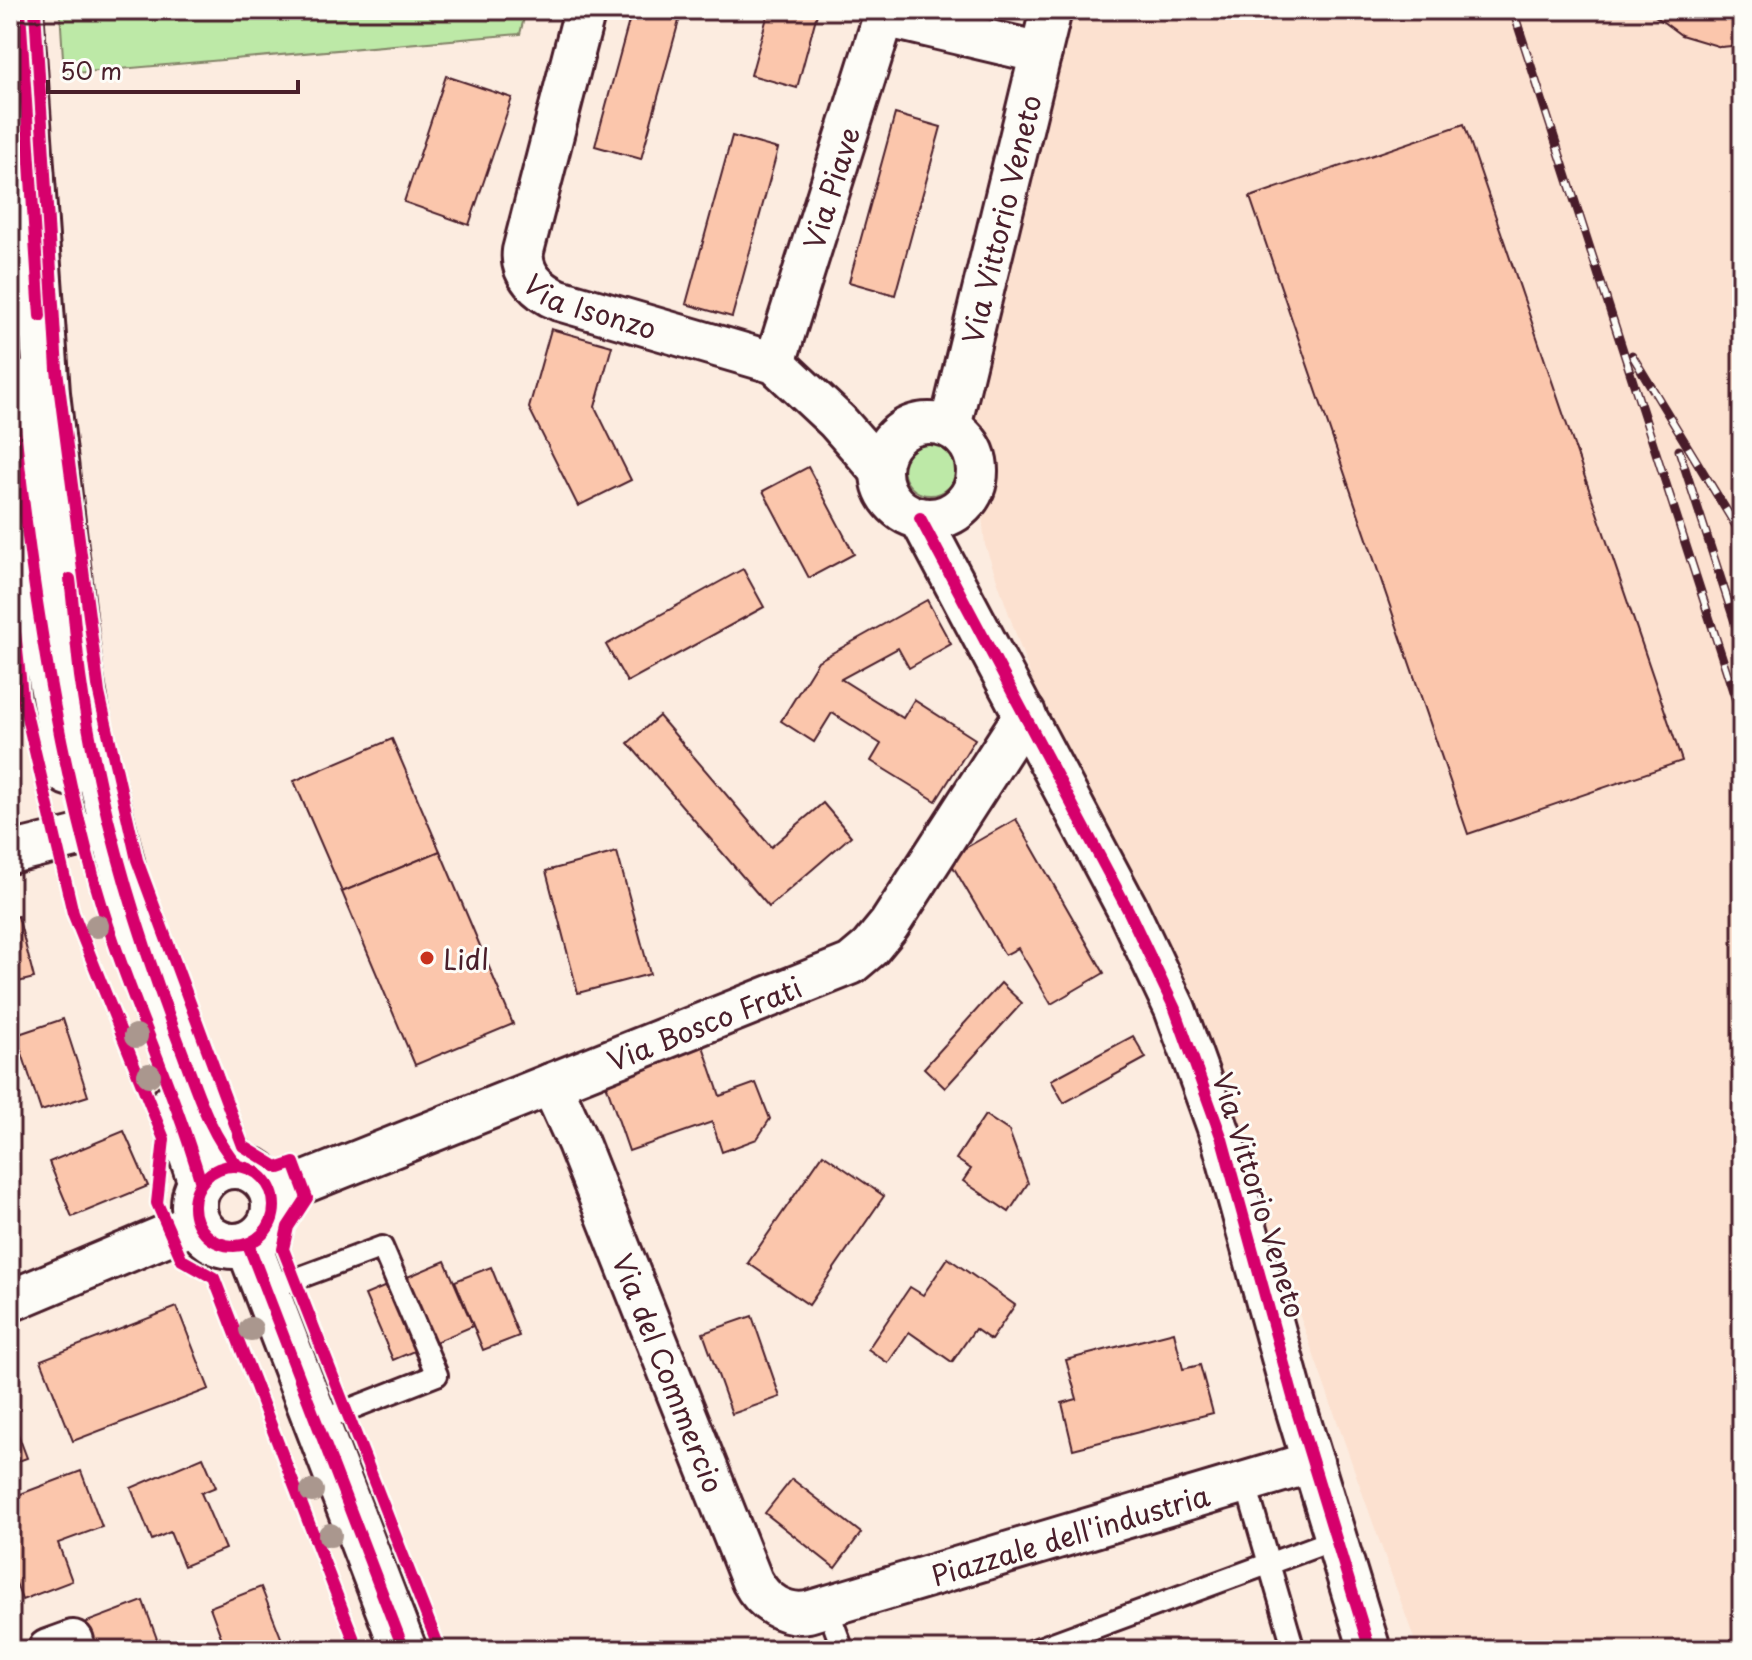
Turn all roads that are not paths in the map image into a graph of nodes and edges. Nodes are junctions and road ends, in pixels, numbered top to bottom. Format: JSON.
{"nodes":[{"id":1,"x":20,"y":10,"type":"edge"},
{"id":2,"x":585,"y":10,"type":"edge"},
{"id":3,"x":1051,"y":10,"type":"edge"},
{"id":4,"x":885,"y":13,"type":"edge"},
{"id":5,"x":1041,"y":53,"type":"junction"},
{"id":6,"x":775,"y":363,"type":"junction"},
{"id":7,"x":10,"y":380,"type":"edge"},
{"id":8,"x":950,"y":427,"type":"junction"},
{"id":9,"x":881,"y":471,"type":"junction"},
{"id":10,"x":920,"y":518,"type":"junction"},
{"id":11,"x":35,"y":543,"type":"edge"},
{"id":12,"x":1025,"y":714,"type":"junction"},
{"id":13,"x":97,"y":832,"type":"junction"},
{"id":14,"x":10,"y":853,"type":"edge"},
{"id":15,"x":551,"y":1084,"type":"junction"},
{"id":16,"x":212,"y":1190,"type":"junction"},
{"id":17,"x":273,"y":1195,"type":"junction"},
{"id":18,"x":248,"y":1244,"type":"junction"},
{"id":19,"x":266,"y":1290,"type":"junction"},
{"id":20,"x":10,"y":1301,"type":"edge"},
{"id":21,"x":317,"y":1422,"type":"junction"},
{"id":22,"x":1313,"y":1462,"type":"junction"},
{"id":23,"x":1245,"y":1481,"type":"junction"},
{"id":24,"x":1336,"y":1539,"type":"junction"},
{"id":25,"x":1269,"y":1563,"type":"junction"},
{"id":26,"x":827,"y":1607,"type":"junction"},
{"id":27,"x":404,"y":1650,"type":"edge"},
{"id":28,"x":843,"y":1650,"type":"edge"},
{"id":29,"x":1034,"y":1650,"type":"edge"},
{"id":30,"x":1294,"y":1650,"type":"edge"},
{"id":31,"x":1370,"y":1650,"type":"edge"}],
"edges":[{"from":1,"to":11,"type":"street"},
{"from":2,"to":6,"type":"street","name":"Via Isonzo"},
{"from":3,"to":5,"type":"street","name":"Via Vittorio Veneto"},
{"from":4,"to":5,"type":"street"},
{"from":4,"to":6,"type":"street","name":"Via Piave"},
{"from":5,"to":8,"type":"street","name":"Via Vittorio Veneto"},
{"from":6,"to":9,"type":"street","name":"Via Isonzo"},
{"from":7,"to":11,"type":"street"},
{"from":8,"to":9,"type":"street"},
{"from":8,"to":10,"type":"street"},
{"from":9,"to":10,"type":"street"},
{"from":10,"to":12,"type":"street","name":"Via Vittorio Veneto"},
{"from":11,"to":13,"type":"street"},
{"from":12,"to":15,"type":"street","name":"Via Bosco Frati"},
{"from":12,"to":22,"type":"street","name":"Via Vittorio Veneto"},
{"from":13,"to":14,"type":"street"},
{"from":13,"to":16,"type":"street"},
{"from":15,"to":17,"type":"street","name":"Via Bosco Frati"},
{"from":15,"to":26,"type":"street","name":"Via del Commercio"},
{"from":16,"to":17,"type":"street"},
{"from":16,"to":18,"type":"street"},
{"from":16,"to":20,"type":"street"},
{"from":17,"to":18,"type":"street"},
{"from":18,"to":19,"type":"street"},
{"from":19,"to":21,"type":"street"},
{"from":19,"to":21,"type":"lane"},
{"from":21,"to":27,"type":"street"},
{"from":22,"to":23,"type":"street","name":"Piazzale dell'industria"},
{"from":22,"to":24,"type":"street","name":"Via Vittorio Veneto"},
{"from":23,"to":25,"type":"lane"},
{"from":23,"to":26,"type":"street","name":"Piazzale dell'industria"},
{"from":24,"to":25,"type":"lane"},
{"from":24,"to":31,"type":"street","name":"Via Vittorio Veneto"},
{"from":25,"to":29,"type":"lane"},
{"from":25,"to":30,"type":"lane"},
{"from":26,"to":28,"type":"lane"}]}
